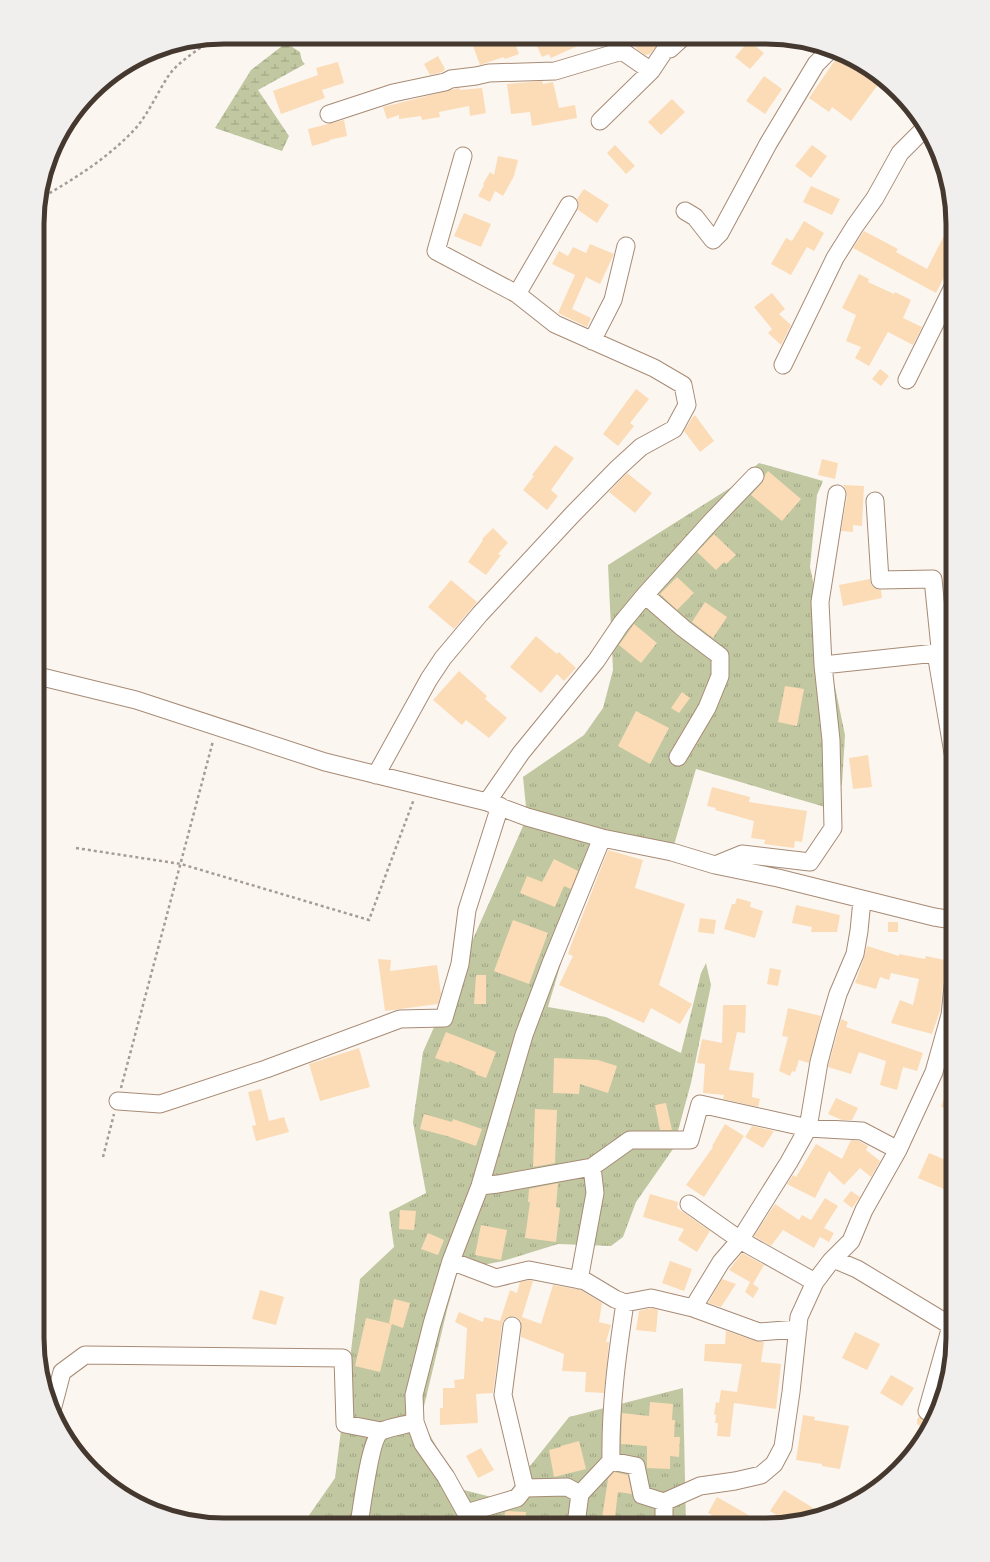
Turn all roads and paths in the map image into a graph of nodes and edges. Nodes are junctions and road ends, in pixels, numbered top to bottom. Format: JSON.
{"nodes":[{"id":1,"x":675,"y":44,"type":"edge"},
{"id":2,"x":204,"y":45,"type":"edge"},
{"id":3,"x":621,"y":45,"type":"edge"},
{"id":4,"x":825,"y":55,"type":"edge"},
{"id":5,"x":651,"y":71,"type":"junction"},
{"id":6,"x":329,"y":114,"type":"dead end"},
{"id":7,"x":600,"y":121,"type":"dead end"},
{"id":8,"x":921,"y":132,"type":"edge"},
{"id":9,"x":463,"y":156,"type":"dead end"},
{"id":10,"x":47,"y":195,"type":"edge"},
{"id":11,"x":569,"y":205,"type":"dead end"},
{"id":12,"x":685,"y":211,"type":"dead end"},
{"id":13,"x":626,"y":246,"type":"dead end"},
{"id":14,"x":517,"y":294,"type":"junction"},
{"id":15,"x":946,"y":301,"type":"edge"},
{"id":16,"x":592,"y":341,"type":"junction"},
{"id":17,"x":783,"y":365,"type":"dead end"},
{"id":18,"x":907,"y":380,"type":"dead end"},
{"id":19,"x":755,"y":476,"type":"dead end"},
{"id":20,"x":837,"y":494,"type":"dead end"},
{"id":21,"x":875,"y":501,"type":"dead end"},
{"id":22,"x":645,"y":595,"type":"junction"},
{"id":23,"x":943,"y":648,"type":"edge"},
{"id":24,"x":823,"y":665,"type":"junction"},
{"id":25,"x":44,"y":677,"type":"edge"},
{"id":26,"x":946,"y":680,"type":"edge"},
{"id":27,"x":217,"y":727,"type":"junction"},
{"id":28,"x":678,"y":757,"type":"dead end"},
{"id":29,"x":376,"y":775,"type":"junction"},
{"id":30,"x":419,"y":785,"type":"junction"},
{"id":31,"x":493,"y":804,"type":"junction"},
{"id":32,"x":602,"y":838,"type":"junction"},
{"id":33,"x":76,"y":848,"type":"dead end"},
{"id":34,"x":182,"y":864,"type":"junction"},
{"id":35,"x":715,"y":865,"type":"junction"},
{"id":36,"x":862,"y":900,"type":"junction"},
{"id":37,"x":946,"y":918,"type":"edge"},
{"id":38,"x":946,"y":1029,"type":"edge"},
{"id":39,"x":118,"y":1101,"type":"junction"},
{"id":40,"x":808,"y":1128,"type":"junction"},
{"id":41,"x":898,"y":1150,"type":"junction"},
{"id":42,"x":103,"y":1157,"type":"dead end"},
{"id":43,"x":592,"y":1167,"type":"junction"},
{"id":44,"x":480,"y":1186,"type":"junction"},
{"id":45,"x":688,"y":1204,"type":"dead end"},
{"id":46,"x":740,"y":1240,"type":"junction"},
{"id":47,"x":851,"y":1241,"type":"junction"},
{"id":48,"x":451,"y":1261,"type":"junction"},
{"id":49,"x":831,"y":1261,"type":"junction"},
{"id":50,"x":857,"y":1269,"type":"junction"},
{"id":51,"x":580,"y":1280,"type":"junction"},
{"id":52,"x":815,"y":1282,"type":"junction"},
{"id":53,"x":625,"y":1303,"type":"junction"},
{"id":54,"x":693,"y":1308,"type":"junction"},
{"id":55,"x":946,"y":1323,"type":"edge"},
{"id":56,"x":512,"y":1326,"type":"dead end"},
{"id":57,"x":798,"y":1329,"type":"junction"},
{"id":58,"x":946,"y":1347,"type":"edge"},
{"id":59,"x":55,"y":1399,"type":"edge"},
{"id":60,"x":927,"y":1411,"type":"dead end"},
{"id":61,"x":415,"y":1422,"type":"junction"},
{"id":62,"x":382,"y":1431,"type":"junction"},
{"id":63,"x":611,"y":1461,"type":"junction"},
{"id":64,"x":524,"y":1488,"type":"junction"},
{"id":65,"x":580,"y":1494,"type":"junction"},
{"id":66,"x":664,"y":1502,"type":"junction"},
{"id":67,"x":360,"y":1518,"type":"edge"},
{"id":68,"x":466,"y":1518,"type":"edge"},
{"id":69,"x":469,"y":1518,"type":"edge"},
{"id":70,"x":577,"y":1518,"type":"edge"},
{"id":71,"x":664,"y":1518,"type":"edge"}],
"edges":[{"from":1,"to":5,"type":"street"},
{"from":2,"to":10,"type":"path"},
{"from":3,"to":5,"type":"street"},
{"from":3,"to":6,"type":"street"},
{"from":4,"to":12,"type":"street"},
{"from":5,"to":7,"type":"street"},
{"from":8,"to":17,"type":"street"},
{"from":9,"to":14,"type":"street"},
{"from":11,"to":14,"type":"street"},
{"from":13,"to":16,"type":"street"},
{"from":14,"to":16,"type":"street"},
{"from":15,"to":18,"type":"street"},
{"from":16,"to":29,"type":"street"},
{"from":19,"to":22,"type":"street"},
{"from":20,"to":24,"type":"street"},
{"from":21,"to":23,"type":"street"},
{"from":22,"to":28,"type":"street"},
{"from":22,"to":31,"type":"street"},
{"from":23,"to":24,"type":"street"},
{"from":23,"to":26,"type":"street"},
{"from":24,"to":35,"type":"street"},
{"from":25,"to":27,"type":"street"},
{"from":27,"to":29,"type":"street"},
{"from":27,"to":34,"type":"path"},
{"from":29,"to":30,"type":"street"},
{"from":30,"to":31,"type":"street"},
{"from":30,"to":34,"type":"path"},
{"from":31,"to":32,"type":"street"},
{"from":31,"to":39,"type":"street"},
{"from":32,"to":35,"type":"street"},
{"from":32,"to":44,"type":"street"},
{"from":33,"to":34,"type":"path"},
{"from":34,"to":39,"type":"path"},
{"from":35,"to":36,"type":"street"},
{"from":36,"to":37,"type":"street"},
{"from":36,"to":40,"type":"street"},
{"from":38,"to":41,"type":"street"},
{"from":39,"to":42,"type":"path"},
{"from":40,"to":41,"type":"street"},
{"from":40,"to":43,"type":"street"},
{"from":40,"to":46,"type":"street"},
{"from":41,"to":47,"type":"street"},
{"from":43,"to":44,"type":"street"},
{"from":43,"to":51,"type":"street"},
{"from":44,"to":48,"type":"street"},
{"from":45,"to":46,"type":"street"},
{"from":46,"to":52,"type":"street"},
{"from":46,"to":54,"type":"street"},
{"from":47,"to":49,"type":"street"},
{"from":47,"to":50,"type":"street"},
{"from":48,"to":51,"type":"street"},
{"from":48,"to":61,"type":"street"},
{"from":49,"to":50,"type":"street"},
{"from":49,"to":52,"type":"street"},
{"from":50,"to":55,"type":"street"},
{"from":51,"to":53,"type":"street"},
{"from":52,"to":57,"type":"street"},
{"from":53,"to":54,"type":"street"},
{"from":53,"to":63,"type":"street"},
{"from":54,"to":57,"type":"street"},
{"from":56,"to":64,"type":"street"},
{"from":57,"to":66,"type":"street"},
{"from":58,"to":60,"type":"street"},
{"from":59,"to":62,"type":"street"},
{"from":61,"to":62,"type":"street"},
{"from":61,"to":68,"type":"street"},
{"from":62,"to":67,"type":"street"},
{"from":63,"to":65,"type":"street"},
{"from":63,"to":66,"type":"street"},
{"from":64,"to":65,"type":"street"},
{"from":64,"to":69,"type":"street"},
{"from":65,"to":70,"type":"street"},
{"from":66,"to":71,"type":"street"}]}
